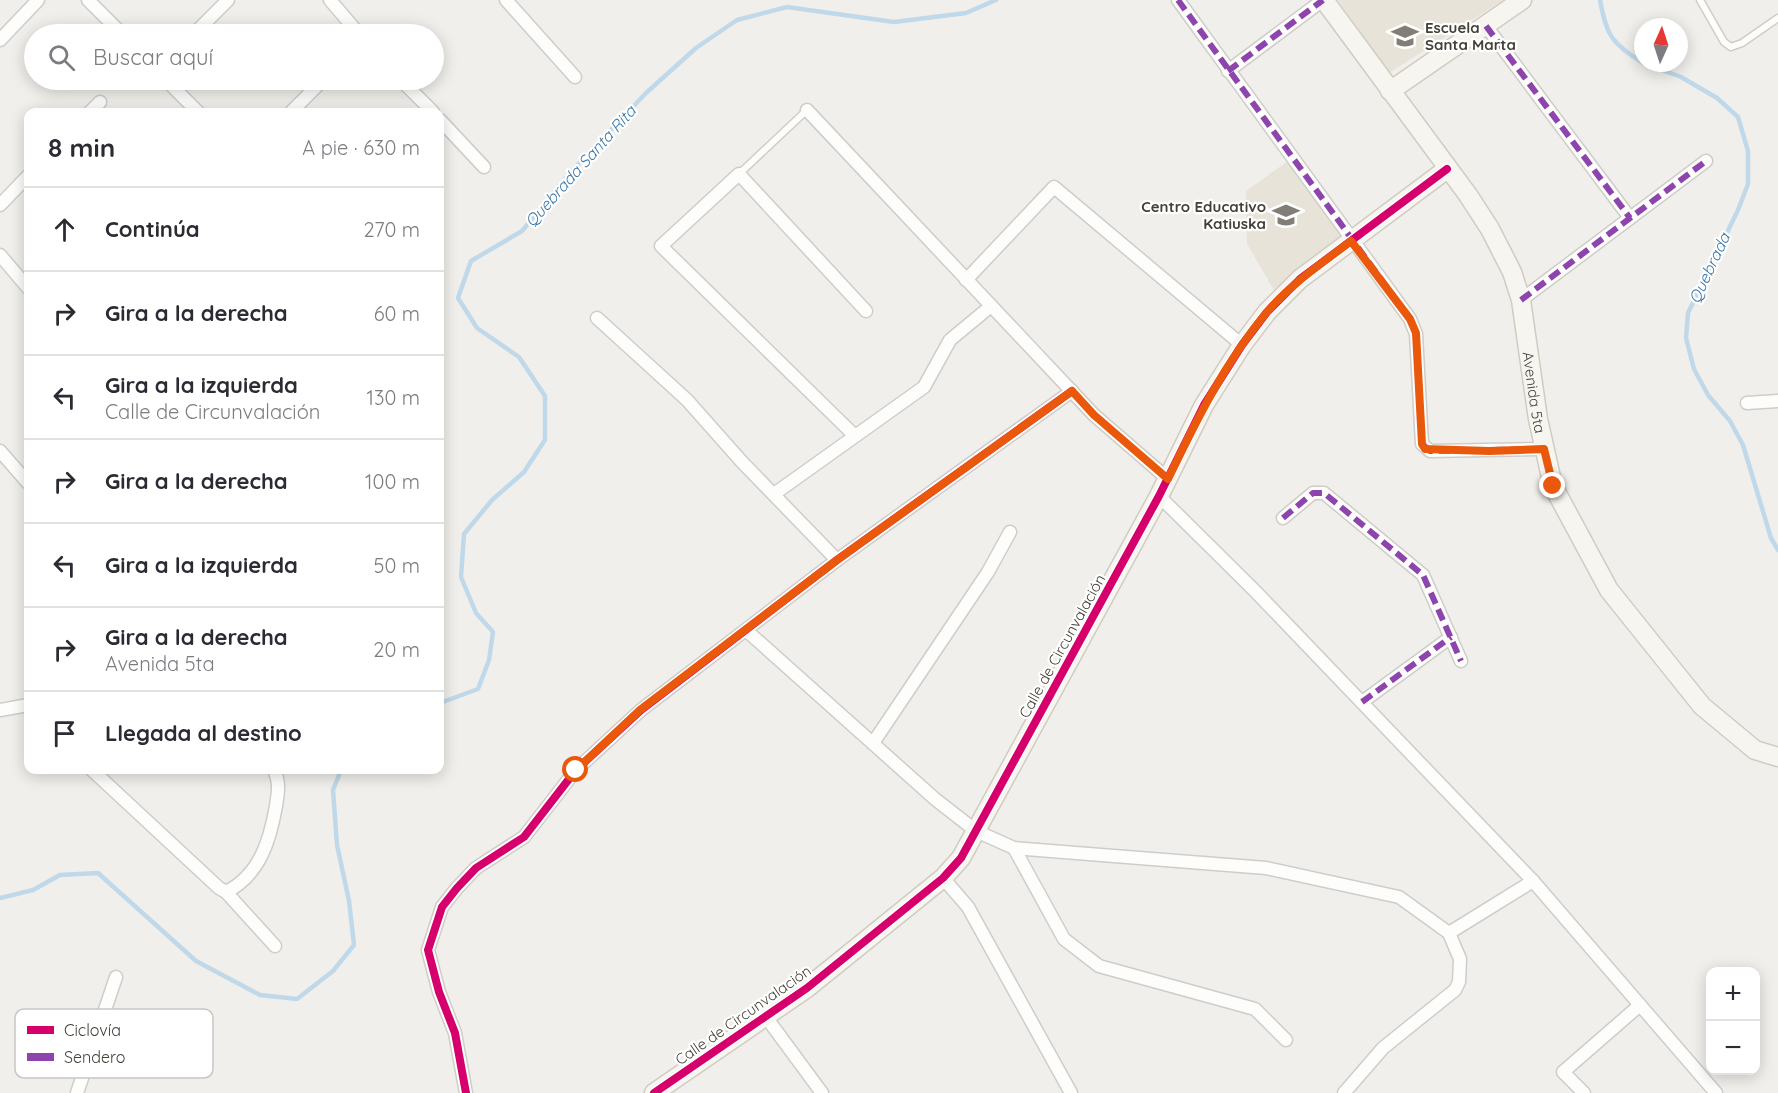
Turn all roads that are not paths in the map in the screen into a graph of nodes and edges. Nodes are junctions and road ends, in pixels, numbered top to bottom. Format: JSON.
{"nodes":[{"id":1,"x":38,"y":0,"type":"edge"},
{"id":2,"x":88,"y":0,"type":"edge"},
{"id":3,"x":228,"y":0,"type":"edge"},
{"id":4,"x":330,"y":0,"type":"edge"},
{"id":5,"x":506,"y":0,"type":"edge"},
{"id":6,"x":1178,"y":0,"type":"edge"},
{"id":7,"x":1323,"y":0,"type":"edge"},
{"id":8,"x":1522,"y":0,"type":"edge"},
{"id":9,"x":1700,"y":0,"type":"edge"},
{"id":10,"x":1778,"y":18,"type":"edge"},
{"id":11,"x":112,"y":24,"type":"edge"},
{"id":12,"x":204,"y":24,"type":"edge"},
{"id":13,"x":350,"y":24,"type":"edge"},
{"id":14,"x":1486,"y":26,"type":"junction"},
{"id":15,"x":0,"y":40,"type":"edge"},
{"id":16,"x":1228,"y":71,"type":"junction"},
{"id":17,"x":575,"y":77,"type":"dead end"},
{"id":18,"x":176,"y":90,"type":"edge"},
{"id":19,"x":312,"y":90,"type":"edge"},
{"id":20,"x":411,"y":90,"type":"edge"},
{"id":21,"x":1390,"y":91,"type":"junction"},
{"id":22,"x":100,"y":102,"type":"dead end"},
{"id":23,"x":94,"y":108,"type":"edge"},
{"id":24,"x":194,"y":108,"type":"edge"},
{"id":25,"x":295,"y":108,"type":"edge"},
{"id":26,"x":429,"y":108,"type":"edge"},
{"id":27,"x":807,"y":110,"type":"joint"},
{"id":28,"x":444,"y":124,"type":"edge"},
{"id":29,"x":1706,"y":160,"type":"dead end"},
{"id":30,"x":484,"y":167,"type":"dead end"},
{"id":31,"x":1447,"y":169,"type":"junction"},
{"id":32,"x":739,"y":174,"type":"junction"},
{"id":33,"x":24,"y":180,"type":"edge"},
{"id":34,"x":0,"y":205,"type":"edge"},
{"id":35,"x":1630,"y":218,"type":"junction"},
{"id":36,"x":1351,"y":241,"type":"junction"},
{"id":37,"x":0,"y":255,"type":"edge"},
{"id":38,"x":966,"y":280,"type":"junction"},
{"id":39,"x":24,"y":283,"type":"edge"},
{"id":40,"x":1521,"y":300,"type":"junction"},
{"id":41,"x":991,"y":306,"type":"junction"},
{"id":42,"x":866,"y":311,"type":"dead end"},
{"id":43,"x":597,"y":318,"type":"dead end"},
{"id":44,"x":1242,"y":345,"type":"junction"},
{"id":45,"x":1072,"y":391,"type":"junction"},
{"id":46,"x":1778,"y":401,"type":"edge"},
{"id":47,"x":1747,"y":403,"type":"dead end"},
{"id":48,"x":854,"y":435,"type":"junction"},
{"id":49,"x":1544,"y":449,"type":"junction"},
{"id":50,"x":0,"y":451,"type":"edge"},
{"id":51,"x":24,"y":478,"type":"edge"},
{"id":52,"x":1168,"y":479,"type":"junction"},
{"id":53,"x":774,"y":494,"type":"junction"},
{"id":54,"x":1159,"y":496,"type":"junction"},
{"id":55,"x":1283,"y":518,"type":"dead end"},
{"id":56,"x":1010,"y":532,"type":"dead end"},
{"id":57,"x":837,"y":560,"type":"junction"},
{"id":58,"x":747,"y":631,"type":"junction"},
{"id":59,"x":1451,"y":637,"type":"junction"},
{"id":60,"x":1461,"y":661,"type":"dead end"},
{"id":61,"x":1362,"y":702,"type":"junction"},
{"id":62,"x":24,"y":707,"type":"edge"},
{"id":63,"x":0,"y":710,"type":"edge"},
{"id":64,"x":873,"y":743,"type":"junction"},
{"id":65,"x":1778,"y":757,"type":"edge"},
{"id":66,"x":96,"y":774,"type":"edge"},
{"id":67,"x":275,"y":774,"type":"edge"},
{"id":68,"x":976,"y":831,"type":"junction"},
{"id":69,"x":1014,"y":848,"type":"junction"},
{"id":70,"x":943,"y":878,"type":"junction"},
{"id":71,"x":1533,"y":881,"type":"junction"},
{"id":72,"x":226,"y":892,"type":"junction"},
{"id":73,"x":1449,"y":933,"type":"junction"},
{"id":74,"x":275,"y":946,"type":"dead end"},
{"id":75,"x":116,"y":977,"type":"dead end"},
{"id":76,"x":1640,"y":1005,"type":"junction"},
{"id":77,"x":105,"y":1009,"type":"edge"},
{"id":78,"x":766,"y":1017,"type":"junction"},
{"id":79,"x":1286,"y":1040,"type":"dead end"},
{"id":80,"x":82,"y":1078,"type":"edge"},
{"id":81,"x":1350,"y":1091,"type":"edge"},
{"id":82,"x":77,"y":1093,"type":"edge"},
{"id":83,"x":466,"y":1093,"type":"edge"},
{"id":84,"x":654,"y":1093,"type":"edge"},
{"id":85,"x":822,"y":1093,"type":"edge"},
{"id":86,"x":1071,"y":1093,"type":"edge"},
{"id":87,"x":1584,"y":1093,"type":"edge"},
{"id":88,"x":1716,"y":1093,"type":"edge"}],
"edges":[{"from":1,"to":15,"type":"street"},
{"from":2,"to":11,"type":"street"},
{"from":3,"to":12,"type":"street"},
{"from":4,"to":13,"type":"street"},
{"from":5,"to":17,"type":"street"},
{"from":6,"to":16,"type":"street"},
{"from":7,"to":16,"type":"street"},
{"from":7,"to":21,"type":"street","name":"Avenida 5ta"},
{"from":8,"to":14,"type":"street"},
{"from":9,"to":10,"type":"lane"},
{"from":14,"to":21,"type":"street"},
{"from":14,"to":35,"type":"street"},
{"from":16,"to":36,"type":"street"},
{"from":18,"to":24,"type":"street"},
{"from":19,"to":25,"type":"street"},
{"from":20,"to":26,"type":"street"},
{"from":21,"to":31,"type":"street","name":"Avenida 5ta"},
{"from":22,"to":23,"type":"street"},
{"from":27,"to":32,"type":"lane"},
{"from":27,"to":38,"type":"street"},
{"from":28,"to":30,"type":"street"},
{"from":29,"to":35,"type":"street"},
{"from":31,"to":36,"type":"street","name":"Calle de Circunvalación"},
{"from":31,"to":40,"type":"street","name":"Avenida 5ta"},
{"from":32,"to":42,"type":"street"},
{"from":32,"to":48,"type":"street"},
{"from":33,"to":34,"type":"street"},
{"from":35,"to":40,"type":"street"},
{"from":36,"to":44,"type":"street","name":"Calle de Circunvalación"},
{"from":36,"to":49,"type":"street"},
{"from":37,"to":39,"type":"street"},
{"from":38,"to":41,"type":"street"},
{"from":38,"to":44,"type":"street"},
{"from":40,"to":49,"type":"street","name":"Avenida 5ta"},
{"from":41,"to":45,"type":"street"},
{"from":41,"to":48,"type":"street"},
{"from":43,"to":53,"type":"street"},
{"from":44,"to":52,"type":"street","name":"Calle de Circunvalación"},
{"from":45,"to":52,"type":"street"},
{"from":45,"to":57,"type":"street"},
{"from":46,"to":47,"type":"street"},
{"from":48,"to":53,"type":"street"},
{"from":49,"to":65,"type":"street","name":"Avenida 5ta"},
{"from":50,"to":51,"type":"street"},
{"from":52,"to":54,"type":"street","name":"Calle de Circunvalación"},
{"from":53,"to":57,"type":"street"},
{"from":54,"to":61,"type":"street"},
{"from":54,"to":68,"type":"street","name":"Calle de Circunvalación"},
{"from":55,"to":59,"type":"street"},
{"from":56,"to":64,"type":"street"},
{"from":57,"to":58,"type":"street"},
{"from":58,"to":64,"type":"street"},
{"from":58,"to":83,"type":"street"},
{"from":59,"to":60,"type":"street"},
{"from":59,"to":61,"type":"street"},
{"from":61,"to":71,"type":"street"},
{"from":62,"to":63,"type":"street"},
{"from":64,"to":68,"type":"street"},
{"from":66,"to":72,"type":"street"},
{"from":67,"to":72,"type":"street"},
{"from":68,"to":69,"type":"street"},
{"from":68,"to":70,"type":"street","name":"Calle de Circunvalación"},
{"from":69,"to":73,"type":"street"},
{"from":69,"to":79,"type":"street"},
{"from":70,"to":78,"type":"street","name":"Calle de Circunvalación"},
{"from":70,"to":86,"type":"street"},
{"from":71,"to":73,"type":"street"},
{"from":71,"to":76,"type":"street"},
{"from":72,"to":74,"type":"street"},
{"from":73,"to":81,"type":"street"},
{"from":75,"to":77,"type":"street"},
{"from":76,"to":87,"type":"street"},
{"from":76,"to":88,"type":"street"},
{"from":78,"to":84,"type":"street","name":"Calle de Circunvalación"},
{"from":78,"to":85,"type":"street"},
{"from":80,"to":82,"type":"street"}]}
